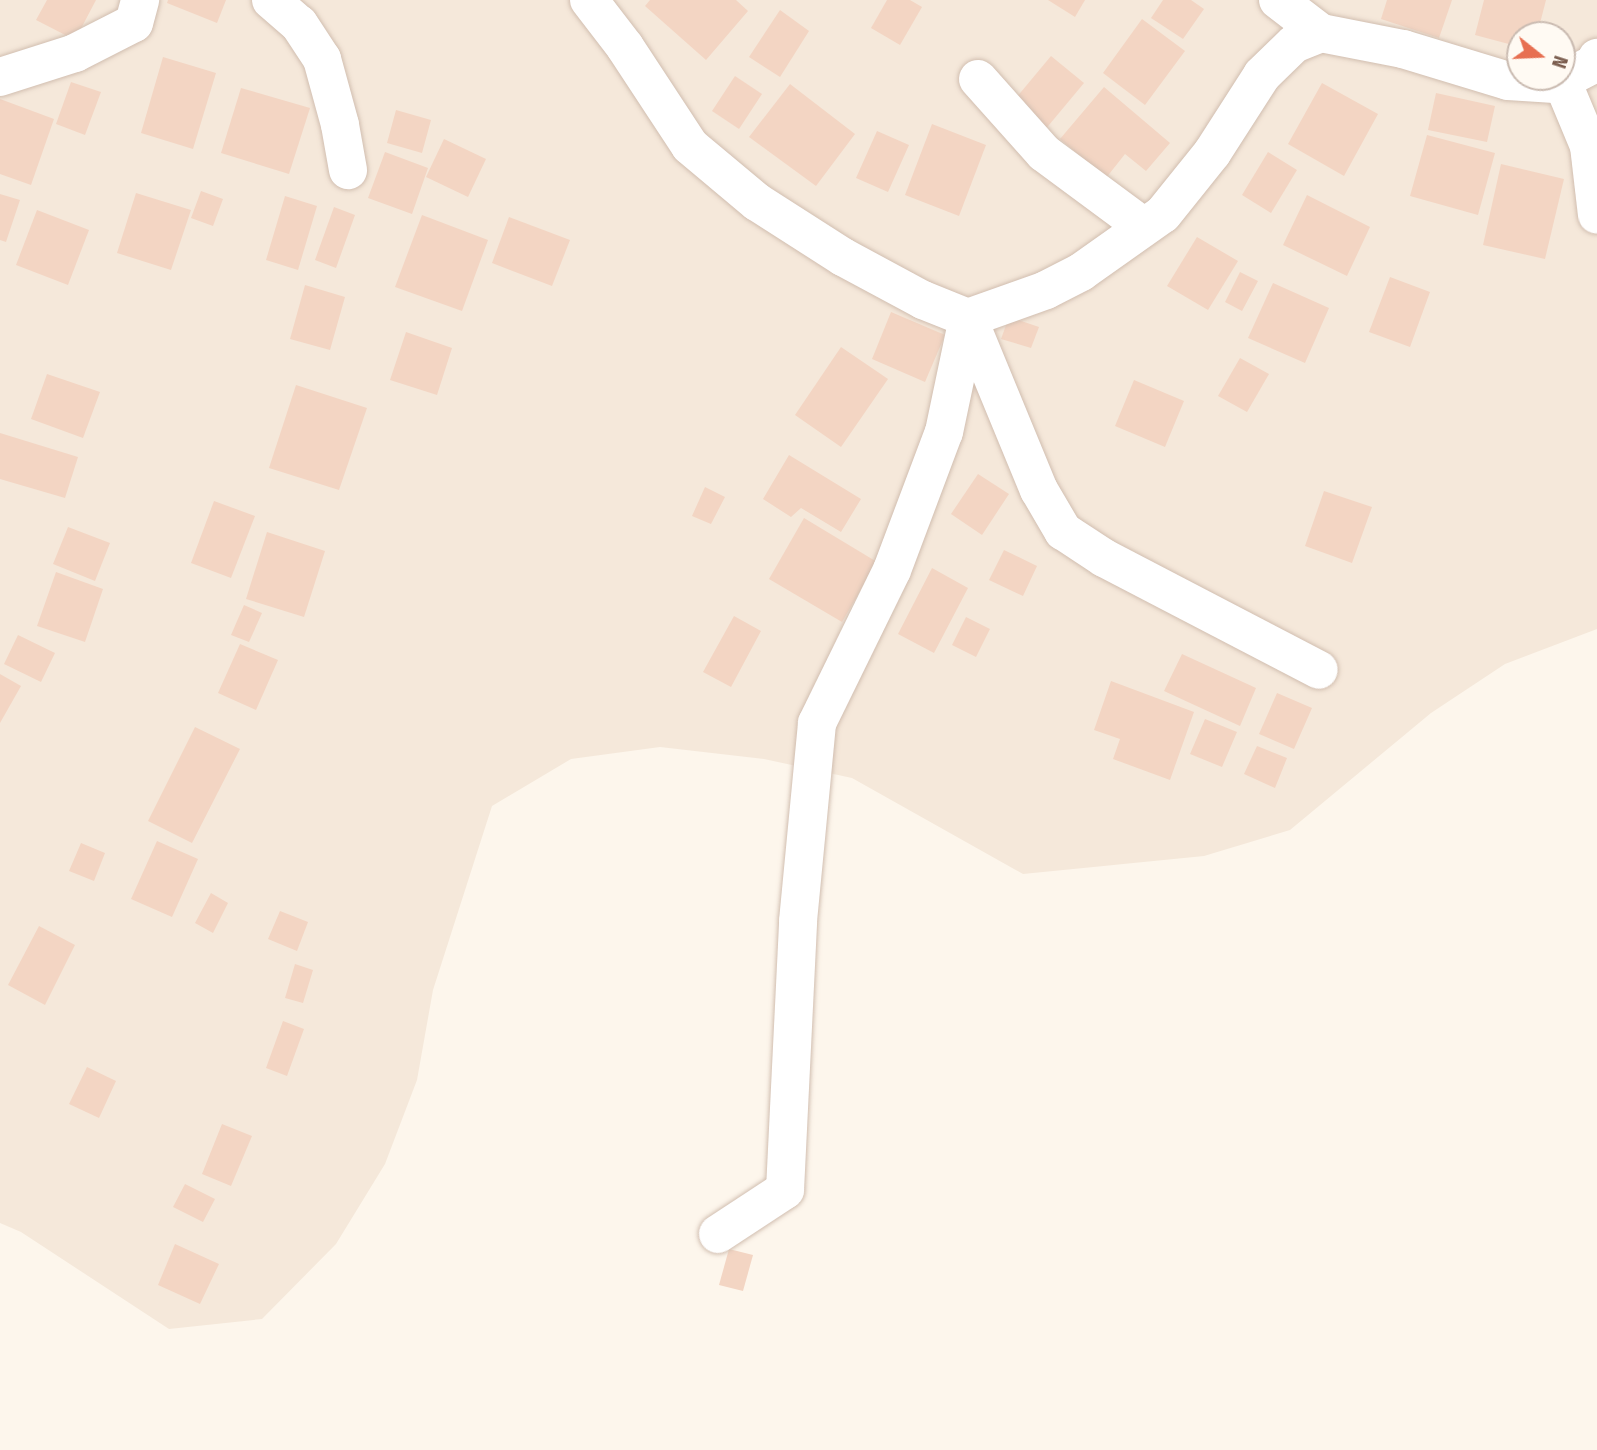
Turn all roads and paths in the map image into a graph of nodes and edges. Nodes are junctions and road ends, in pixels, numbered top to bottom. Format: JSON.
{"nodes":[{"id":1,"x":141,"y":0,"type":"edge"},
{"id":2,"x":271,"y":0,"type":"edge"},
{"id":3,"x":589,"y":0,"type":"edge"},
{"id":4,"x":1278,"y":0,"type":"edge"},
{"id":5,"x":1321,"y":33,"type":"junction"},
{"id":6,"x":1597,"y":58,"type":"edge"},
{"id":7,"x":1576,"y":74,"type":"edge"},
{"id":8,"x":0,"y":77,"type":"edge"},
{"id":9,"x":978,"y":79,"type":"dead end"},
{"id":10,"x":1506,"y":81,"type":"edge"},
{"id":11,"x":1566,"y":91,"type":"edge"},
{"id":12,"x":348,"y":170,"type":"dead end"},
{"id":13,"x":1597,"y":215,"type":"edge"},
{"id":14,"x":1144,"y":227,"type":"junction"},
{"id":15,"x":968,"y":318,"type":"junction"},
{"id":16,"x":1319,"y":670,"type":"dead end"},
{"id":17,"x":718,"y":1234,"type":"dead end"}],
"edges":[{"from":1,"to":8,"type":"street"},
{"from":2,"to":12,"type":"street"},
{"from":3,"to":15,"type":"street"},
{"from":4,"to":5,"type":"street"},
{"from":5,"to":10,"type":"street"},
{"from":5,"to":14,"type":"street"},
{"from":6,"to":7,"type":"street"},
{"from":9,"to":14,"type":"street"},
{"from":11,"to":13,"type":"street"},
{"from":14,"to":15,"type":"street"},
{"from":15,"to":16,"type":"street"},
{"from":15,"to":17,"type":"street"}]}
